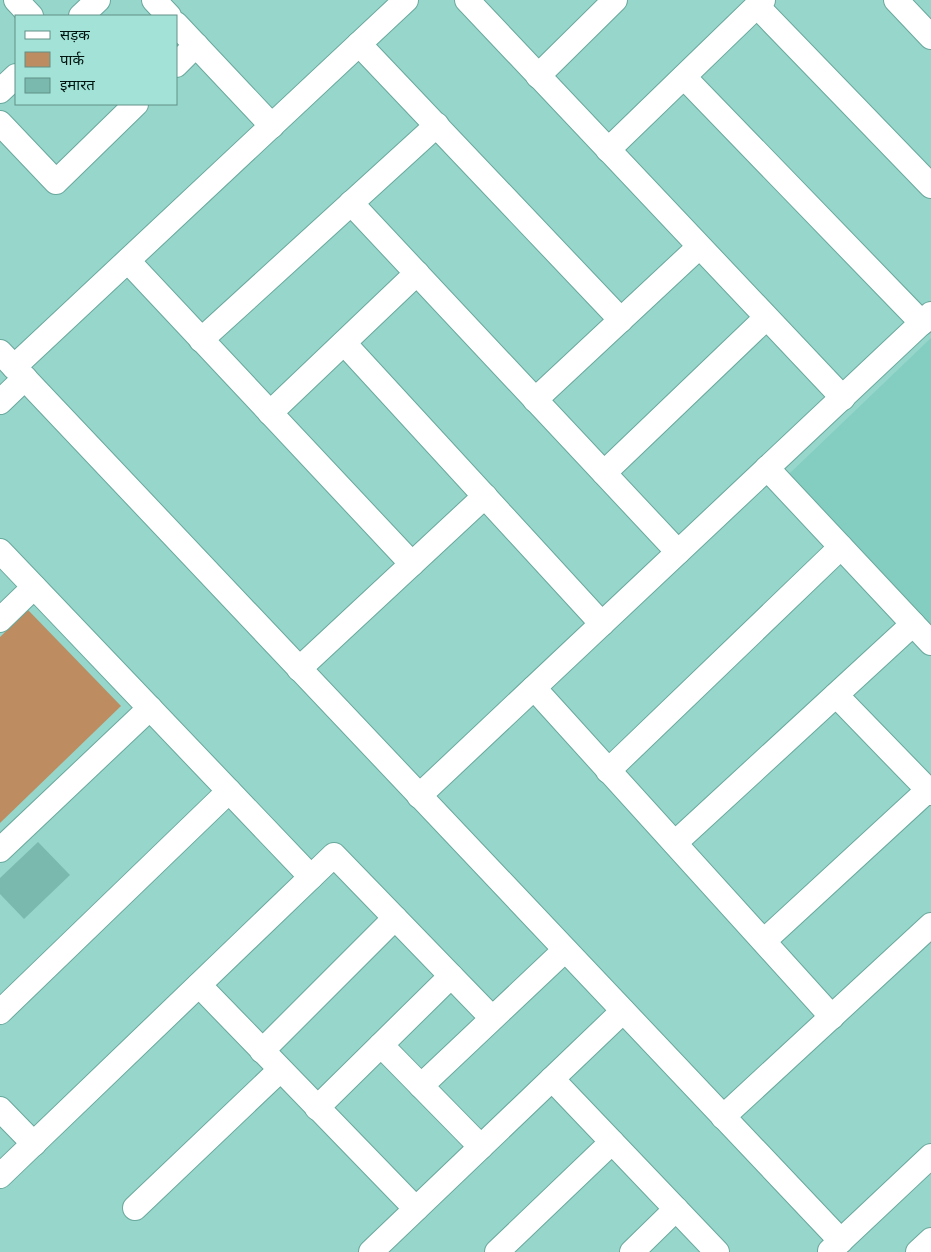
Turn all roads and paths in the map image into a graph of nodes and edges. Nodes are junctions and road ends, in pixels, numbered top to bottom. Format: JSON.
{"nodes":[{"id":1,"x":16,"y":0,"type":"edge"},
{"id":2,"x":98,"y":0,"type":"edge"},
{"id":3,"x":154,"y":0,"type":"edge"},
{"id":4,"x":406,"y":0,"type":"edge"},
{"id":5,"x":467,"y":0,"type":"edge"},
{"id":6,"x":614,"y":0,"type":"edge"},
{"id":7,"x":896,"y":0,"type":"edge"},
{"id":8,"x":760,"y":3,"type":"edge"},
{"id":9,"x":30,"y":15,"type":"edge"},
{"id":10,"x":82,"y":15,"type":"edge"},
{"id":11,"x":168,"y":15,"type":"edge"},
{"id":12,"x":178,"y":26,"type":"edge"},
{"id":13,"x":931,"y":36,"type":"edge"},
{"id":14,"x":359,"y":44,"type":"junction"},
{"id":15,"x":196,"y":45,"type":"junction"},
{"id":16,"x":178,"y":63,"type":"edge"},
{"id":17,"x":538,"y":76,"type":"junction"},
{"id":18,"x":15,"y":77,"type":"edge"},
{"id":19,"x":684,"y":77,"type":"junction"},
{"id":20,"x":0,"y":91,"type":"edge"},
{"id":21,"x":135,"y":105,"type":"edge"},
{"id":22,"x":0,"y":123,"type":"edge"},
{"id":23,"x":437,"y":125,"type":"junction"},
{"id":24,"x":272,"y":126,"type":"junction"},
{"id":25,"x":608,"y":150,"type":"junction"},
{"id":26,"x":931,"y":186,"type":"edge"},
{"id":27,"x":352,"y":203,"type":"junction"},
{"id":28,"x":699,"y":247,"type":"junction"},
{"id":29,"x":128,"y":261,"type":"junction"},
{"id":30,"x":417,"y":273,"type":"junction"},
{"id":31,"x":766,"y":318,"type":"junction"},
{"id":32,"x":926,"y":319,"type":"edge"},
{"id":33,"x":621,"y":320,"type":"junction"},
{"id":34,"x":201,"y":340,"type":"junction"},
{"id":35,"x":344,"y":343,"type":"junction"},
{"id":36,"x":13,"y":366,"type":"edge"},
{"id":37,"x":842,"y":398,"type":"junction"},
{"id":38,"x":535,"y":400,"type":"junction"},
{"id":39,"x":0,"y":402,"type":"edge"},
{"id":40,"x":270,"y":413,"type":"junction"},
{"id":41,"x":767,"y":468,"type":"junction"},
{"id":42,"x":604,"y":473,"type":"junction"},
{"id":43,"x":485,"y":496,"type":"junction"},
{"id":44,"x":840,"y":547,"type":"junction"},
{"id":45,"x":0,"y":551,"type":"edge"},
{"id":46,"x":678,"y":552,"type":"junction"},
{"id":47,"x":412,"y":564,"type":"junction"},
{"id":48,"x":34,"y":586,"type":"junction"},
{"id":49,"x":0,"y":620,"type":"edge"},
{"id":50,"x":602,"y":624,"type":"junction"},
{"id":51,"x":913,"y":624,"type":"junction"},
{"id":52,"x":931,"y":643,"type":"edge"},
{"id":53,"x":299,"y":669,"type":"junction"},
{"id":54,"x":534,"y":688,"type":"junction"},
{"id":55,"x":836,"y":695,"type":"junction"},
{"id":56,"x":150,"y":708,"type":"junction"},
{"id":57,"x":608,"y":771,"type":"junction"},
{"id":58,"x":229,"y":791,"type":"junction"},
{"id":59,"x":930,"y":792,"type":"edge"},
{"id":60,"x":419,"y":796,"type":"junction"},
{"id":61,"x":675,"y":843,"type":"junction"},
{"id":62,"x":0,"y":850,"type":"edge"},
{"id":63,"x":311,"y":877,"type":"junction"},
{"id":64,"x":395,"y":918,"type":"junction"},
{"id":65,"x":931,"y":925,"type":"edge"},
{"id":66,"x":764,"y":941,"type":"junction"},
{"id":67,"x":565,"y":950,"type":"junction"},
{"id":68,"x":451,"y":976,"type":"junction"},
{"id":69,"x":198,"y":985,"type":"junction"},
{"id":70,"x":623,"y":1011,"type":"junction"},
{"id":71,"x":0,"y":1012,"type":"edge"},
{"id":72,"x":832,"y":1017,"type":"junction"},
{"id":73,"x":492,"y":1018,"type":"junction"},
{"id":74,"x":380,"y":1045,"type":"junction"},
{"id":75,"x":262,"y":1051,"type":"junction"},
{"id":76,"x":280,"y":1070,"type":"junction"},
{"id":77,"x":552,"y":1079,"type":"junction"},
{"id":78,"x":421,"y":1086,"type":"junction"},
{"id":79,"x":317,"y":1108,"type":"junction"},
{"id":80,"x":0,"y":1109,"type":"edge"},
{"id":81,"x":723,"y":1117,"type":"junction"},
{"id":82,"x":612,"y":1142,"type":"junction"},
{"id":83,"x":34,"y":1144,"type":"junction"},
{"id":84,"x":481,"y":1147,"type":"junction"},
{"id":85,"x":931,"y":1156,"type":"edge"},
{"id":86,"x":0,"y":1176,"type":"edge"},
{"id":87,"x":135,"y":1208,"type":"dead end"},
{"id":88,"x":416,"y":1209,"type":"junction"},
{"id":89,"x":676,"y":1209,"type":"junction"},
{"id":90,"x":931,"y":1240,"type":"edge"},
{"id":91,"x":835,"y":1246,"type":"edge"},
{"id":92,"x":371,"y":1252,"type":"edge"},
{"id":93,"x":497,"y":1252,"type":"edge"},
{"id":94,"x":632,"y":1252,"type":"edge"},
{"id":95,"x":717,"y":1252,"type":"edge"},
{"id":96,"x":918,"y":1252,"type":"edge"}],
"edges":[{"from":1,"to":9,"type":"street"},
{"from":2,"to":10,"type":"street"},
{"from":3,"to":11,"type":"street"},
{"from":4,"to":14,"type":"street"},
{"from":5,"to":17,"type":"street"},
{"from":6,"to":17,"type":"street"},
{"from":7,"to":13,"type":"street"},
{"from":8,"to":19,"type":"street"},
{"from":8,"to":26,"type":"street"},
{"from":12,"to":15,"type":"street"},
{"from":14,"to":23,"type":"street"},
{"from":14,"to":24,"type":"street"},
{"from":15,"to":16,"type":"street"},
{"from":15,"to":24,"type":"street"},
{"from":17,"to":25,"type":"street"},
{"from":18,"to":20,"type":"street"},
{"from":19,"to":25,"type":"street"},
{"from":19,"to":32,"type":"street"},
{"from":21,"to":22,"type":"street"},
{"from":23,"to":27,"type":"street"},
{"from":23,"to":33,"type":"street"},
{"from":24,"to":29,"type":"street"},
{"from":25,"to":28,"type":"street"},
{"from":27,"to":30,"type":"street"},
{"from":27,"to":34,"type":"street"},
{"from":28,"to":31,"type":"street"},
{"from":28,"to":33,"type":"street"},
{"from":29,"to":34,"type":"street"},
{"from":29,"to":36,"type":"street"},
{"from":30,"to":35,"type":"street"},
{"from":30,"to":38,"type":"street"},
{"from":31,"to":37,"type":"street"},
{"from":31,"to":42,"type":"street"},
{"from":32,"to":37,"type":"street"},
{"from":33,"to":38,"type":"street"},
{"from":34,"to":40,"type":"street"},
{"from":35,"to":40,"type":"street"},
{"from":35,"to":43,"type":"street"},
{"from":36,"to":39,"type":"street"},
{"from":36,"to":53,"type":"street"},
{"from":37,"to":41,"type":"street"},
{"from":38,"to":42,"type":"street"},
{"from":40,"to":47,"type":"street"},
{"from":41,"to":44,"type":"street"},
{"from":41,"to":46,"type":"street"},
{"from":42,"to":46,"type":"street"},
{"from":43,"to":47,"type":"street"},
{"from":43,"to":50,"type":"street"},
{"from":44,"to":51,"type":"street"},
{"from":44,"to":57,"type":"street"},
{"from":45,"to":48,"type":"street"},
{"from":46,"to":50,"type":"street"},
{"from":47,"to":53,"type":"street"},
{"from":48,"to":49,"type":"street"},
{"from":48,"to":56,"type":"street"},
{"from":50,"to":54,"type":"street"},
{"from":51,"to":52,"type":"street"},
{"from":51,"to":55,"type":"street"},
{"from":53,"to":60,"type":"street"},
{"from":54,"to":57,"type":"street"},
{"from":54,"to":60,"type":"street"},
{"from":55,"to":59,"type":"street"},
{"from":55,"to":61,"type":"street"},
{"from":56,"to":58,"type":"street"},
{"from":56,"to":62,"type":"street"},
{"from":57,"to":61,"type":"street"},
{"from":58,"to":63,"type":"street"},
{"from":58,"to":71,"type":"street"},
{"from":59,"to":66,"type":"street"},
{"from":60,"to":67,"type":"street"},
{"from":61,"to":66,"type":"street"},
{"from":63,"to":64,"type":"street"},
{"from":63,"to":69,"type":"street"},
{"from":64,"to":68,"type":"street"},
{"from":64,"to":75,"type":"street"},
{"from":65,"to":72,"type":"street"},
{"from":66,"to":72,"type":"street"},
{"from":67,"to":70,"type":"street"},
{"from":67,"to":73,"type":"street"},
{"from":68,"to":73,"type":"street"},
{"from":68,"to":74,"type":"street"},
{"from":69,"to":75,"type":"street"},
{"from":69,"to":83,"type":"street"},
{"from":70,"to":77,"type":"street"},
{"from":70,"to":81,"type":"street"},
{"from":72,"to":81,"type":"street"},
{"from":73,"to":78,"type":"street"},
{"from":74,"to":78,"type":"street"},
{"from":74,"to":79,"type":"street"},
{"from":75,"to":76,"type":"street"},
{"from":76,"to":79,"type":"street"},
{"from":76,"to":87,"type":"street"},
{"from":77,"to":82,"type":"street"},
{"from":77,"to":84,"type":"street"},
{"from":78,"to":84,"type":"street"},
{"from":79,"to":88,"type":"street"},
{"from":80,"to":83,"type":"street"},
{"from":81,"to":91,"type":"street"},
{"from":82,"to":89,"type":"street"},
{"from":82,"to":93,"type":"street"},
{"from":83,"to":86,"type":"street"},
{"from":84,"to":88,"type":"street"},
{"from":85,"to":91,"type":"street"},
{"from":88,"to":92,"type":"street"},
{"from":89,"to":94,"type":"street"},
{"from":89,"to":95,"type":"street"},
{"from":90,"to":96,"type":"street"}]}
